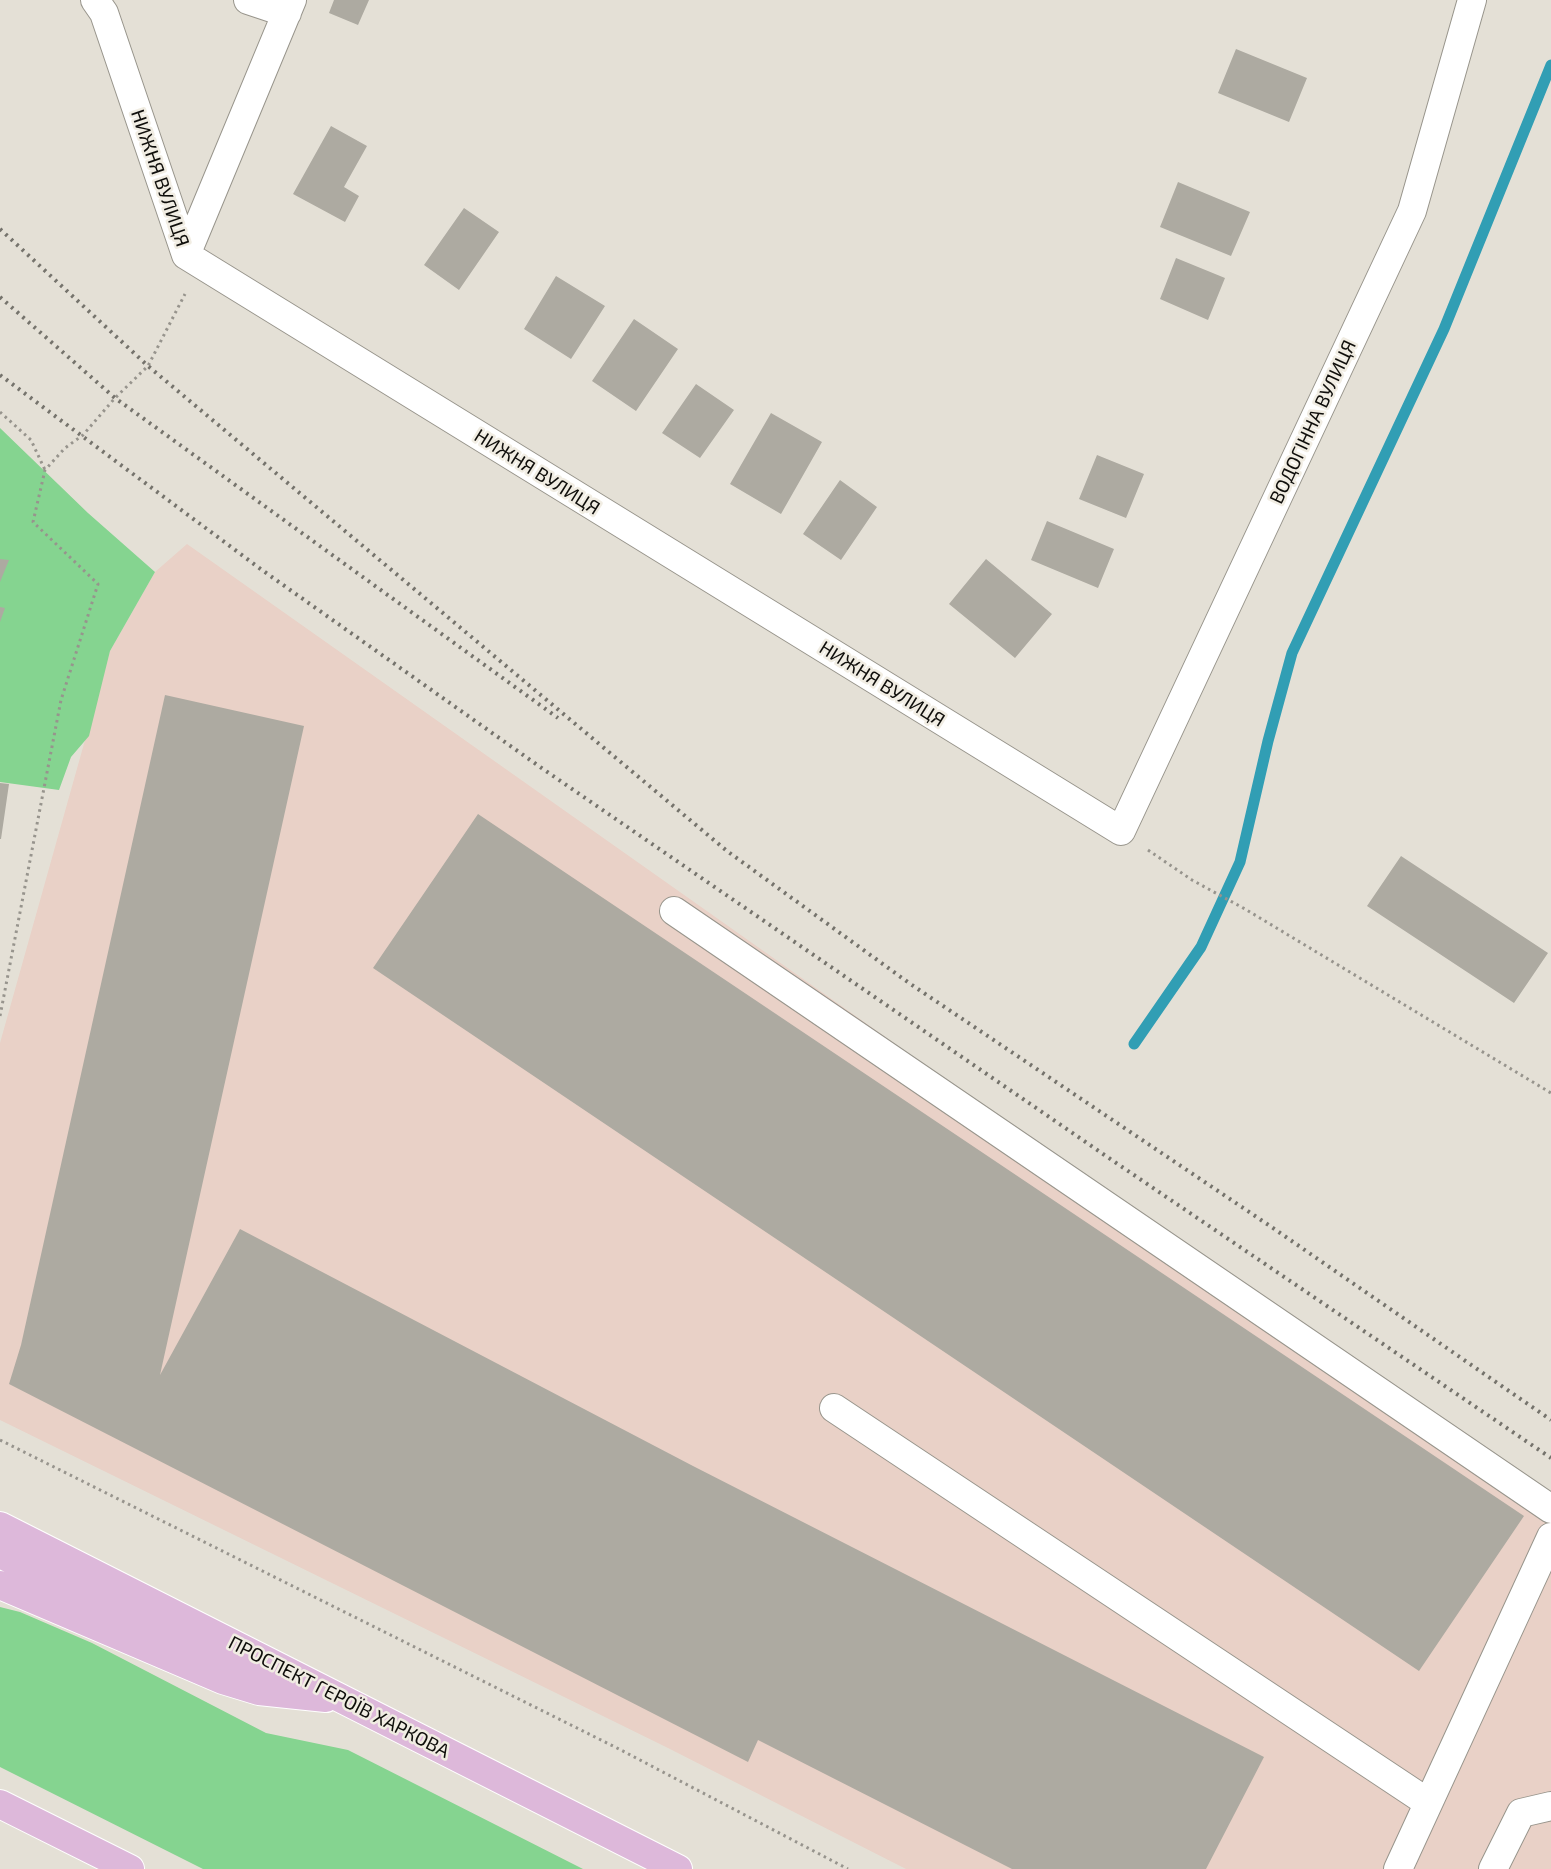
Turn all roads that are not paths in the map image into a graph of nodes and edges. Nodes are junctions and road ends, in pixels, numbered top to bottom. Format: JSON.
{"nodes":[{"id":1,"x":95,"y":0,"type":"edge"},
{"id":2,"x":248,"y":0,"type":"edge"},
{"id":3,"x":1472,"y":0,"type":"edge"},
{"id":4,"x":289,"y":6,"type":"edge"},
{"id":5,"x":193,"y":260,"type":"junction"},
{"id":6,"x":1121,"y":831,"type":"joint"},
{"id":7,"x":674,"y":911,"type":"dead end"},
{"id":8,"x":834,"y":1408,"type":"dead end"},
{"id":9,"x":1551,"y":1509,"type":"edge"},
{"id":10,"x":0,"y":1526,"type":"edge"},
{"id":11,"x":1551,"y":1537,"type":"edge"},
{"id":12,"x":0,"y":1554,"type":"edge"},
{"id":13,"x":0,"y":1584,"type":"edge"},
{"id":14,"x":343,"y":1700,"type":"junction"},
{"id":15,"x":1427,"y":1802,"type":"junction"},
{"id":16,"x":0,"y":1804,"type":"edge"},
{"id":17,"x":1551,"y":1806,"type":"edge"},
{"id":18,"x":0,"y":1818,"type":"edge"},
{"id":19,"x":66,"y":1836,"type":"junction"},
{"id":20,"x":130,"y":1869,"type":"edge"},
{"id":21,"x":678,"y":1869,"type":"edge"},
{"id":22,"x":1398,"y":1869,"type":"edge"},
{"id":23,"x":1494,"y":1869,"type":"edge"}],
"edges":[{"from":1,"to":5,"type":"street","name":"НИЖНЯ ВУЛИЦЯ"},
{"from":2,"to":4,"type":"street"},
{"from":3,"to":6,"type":"street","name":"ВОДОГІННА ВУЛИЦЯ"},
{"from":4,"to":5,"type":"street"},
{"from":5,"to":6,"type":"street","name":"НИЖНЯ ВУЛИЦЯ"},
{"from":7,"to":9,"type":"street"},
{"from":8,"to":15,"type":"street"},
{"from":10,"to":14,"type":"main road","name":"ПРОСПЕКТ ГЕРОЇВ ХАРКОВА"},
{"from":11,"to":15,"type":"street"},
{"from":12,"to":14,"type":"main road"},
{"from":13,"to":14,"type":"main road"},
{"from":14,"to":21,"type":"main road","name":"ПРОСПЕКТ ГЕРОЇВ ХАРКОВА"},
{"from":15,"to":22,"type":"street"},
{"from":16,"to":19,"type":"main road"},
{"from":17,"to":23,"type":"street"},
{"from":18,"to":19,"type":"main road"},
{"from":19,"to":20,"type":"main road"}]}
